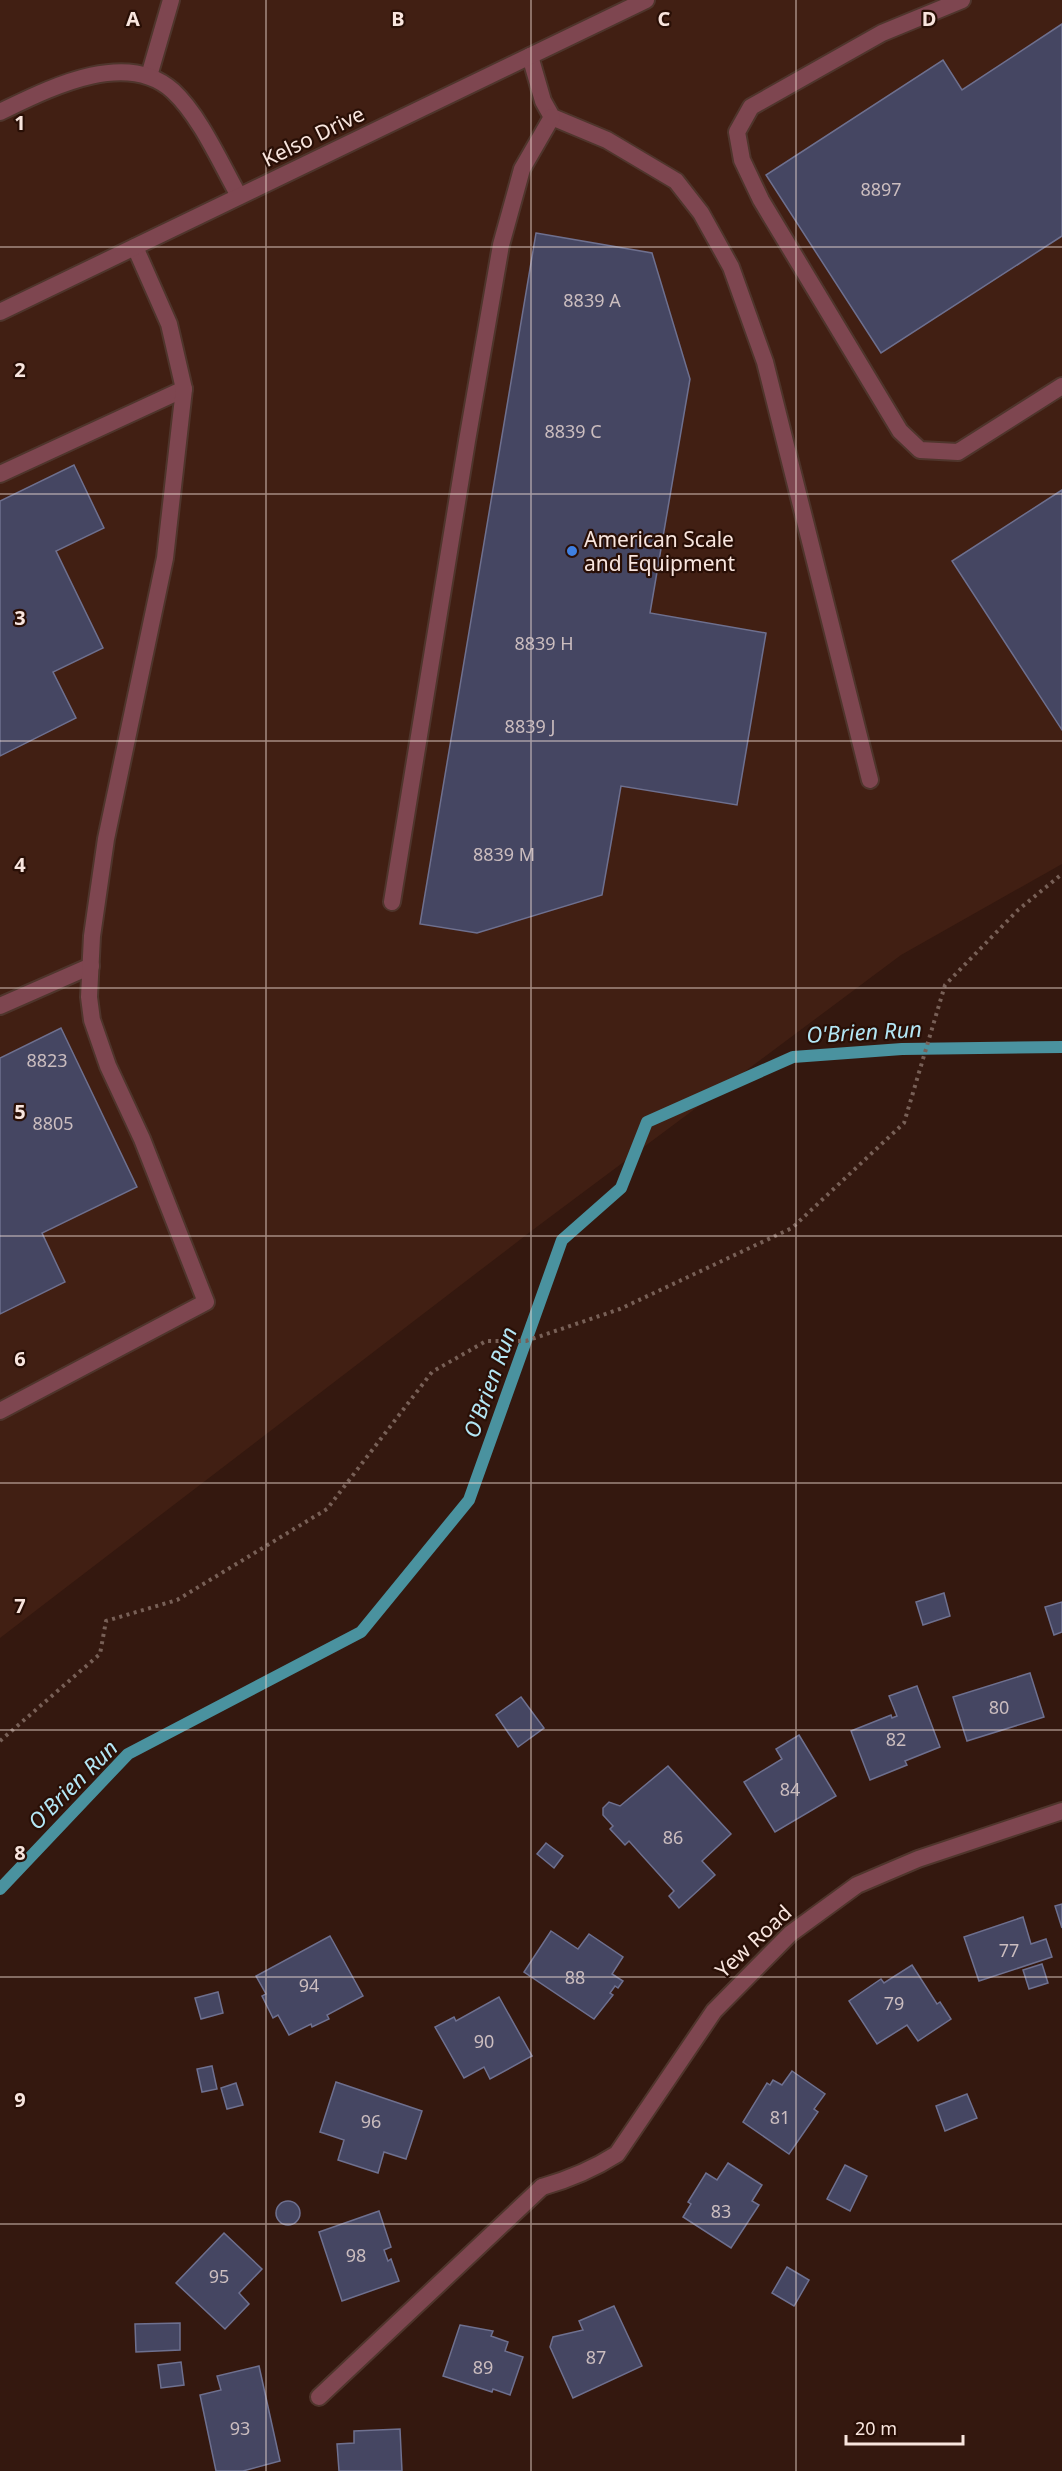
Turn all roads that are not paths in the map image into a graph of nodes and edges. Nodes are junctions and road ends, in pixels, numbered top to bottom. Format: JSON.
{"nodes":[{"id":1,"x":171,"y":0,"type":"edge"},
{"id":2,"x":646,"y":0,"type":"edge"},
{"id":3,"x":962,"y":0,"type":"edge"},
{"id":4,"x":530,"y":56,"type":"junction"},
{"id":5,"x":149,"y":76,"type":"junction"},
{"id":6,"x":0,"y":112,"type":"edge"},
{"id":7,"x":552,"y":117,"type":"junction"},
{"id":8,"x":239,"y":196,"type":"junction"},
{"id":9,"x":135,"y":247,"type":"junction"},
{"id":10,"x":0,"y":312,"type":"edge"},
{"id":11,"x":1062,"y":386,"type":"edge"},
{"id":12,"x":184,"y":389,"type":"junction"},
{"id":13,"x":0,"y":474,"type":"edge"},
{"id":14,"x":870,"y":780,"type":"dead end"},
{"id":15,"x":392,"y":902,"type":"dead end"},
{"id":16,"x":91,"y":966,"type":"junction"},
{"id":17,"x":0,"y":1006,"type":"edge"},
{"id":18,"x":0,"y":1411,"type":"edge"},
{"id":19,"x":1062,"y":1811,"type":"edge"},
{"id":20,"x":319,"y":2397,"type":"dead end"}],
"edges":[{"from":1,"to":5,"type":"street"},
{"from":2,"to":4,"type":"street","name":"Kelso Drive"},
{"from":3,"to":11,"type":"street"},
{"from":4,"to":7,"type":"street"},
{"from":4,"to":8,"type":"street","name":"Kelso Drive"},
{"from":5,"to":6,"type":"street"},
{"from":5,"to":8,"type":"street"},
{"from":7,"to":14,"type":"street"},
{"from":7,"to":15,"type":"street"},
{"from":8,"to":9,"type":"street","name":"Kelso Drive"},
{"from":9,"to":10,"type":"street","name":"Kelso Drive"},
{"from":9,"to":12,"type":"street"},
{"from":12,"to":13,"type":"street"},
{"from":12,"to":16,"type":"street"},
{"from":16,"to":17,"type":"street"},
{"from":16,"to":18,"type":"street"},
{"from":19,"to":20,"type":"street","name":"Yew Road"}]}
